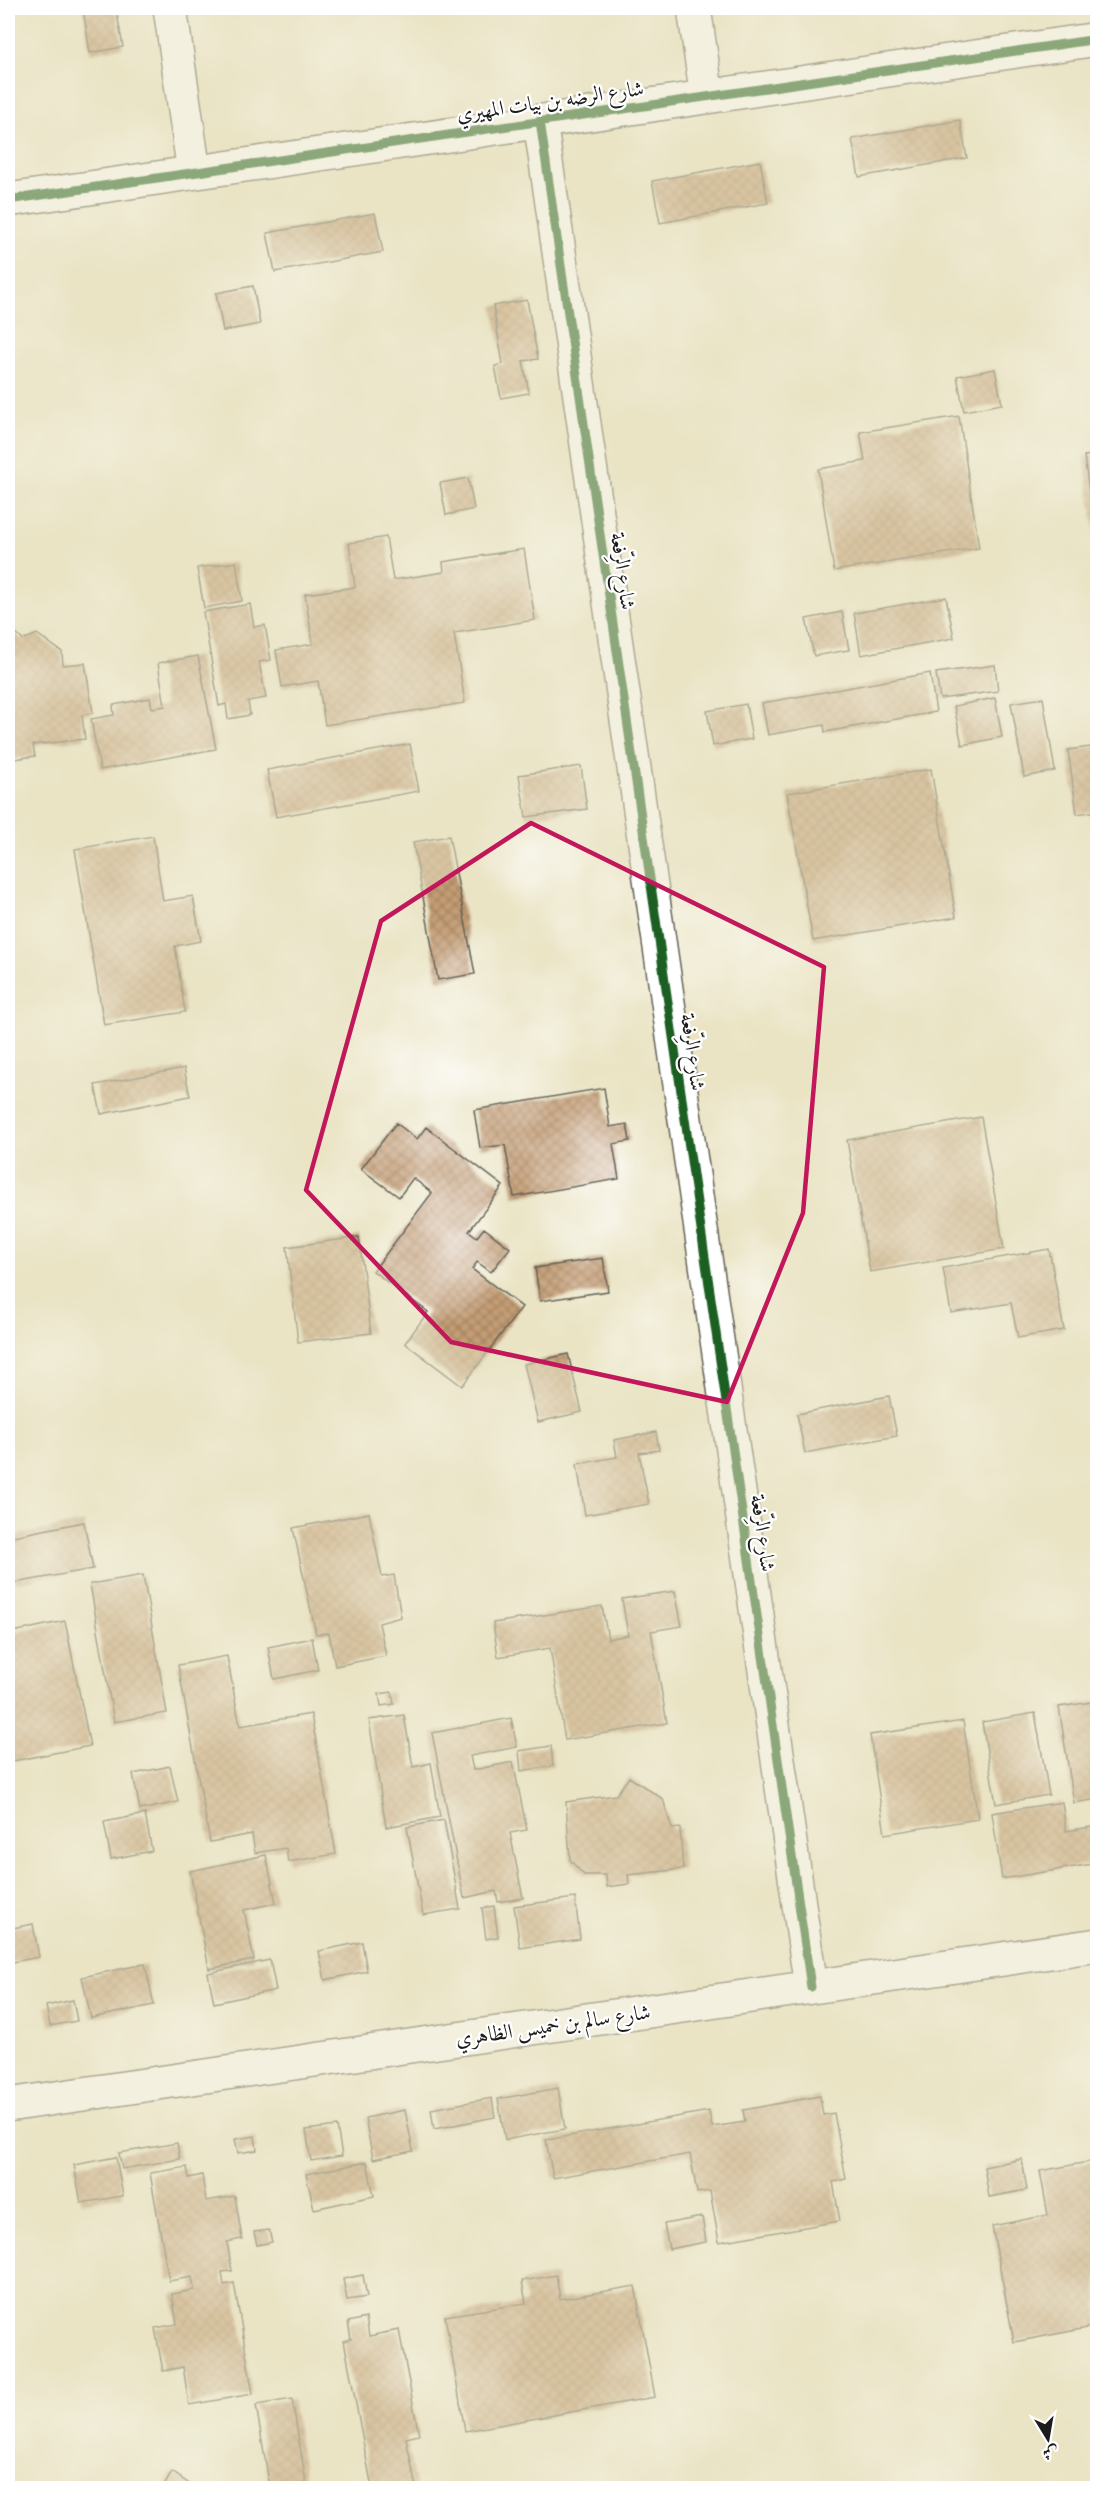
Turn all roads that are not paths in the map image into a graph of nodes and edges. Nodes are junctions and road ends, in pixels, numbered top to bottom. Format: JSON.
{"nodes":[{"id":1,"x":170,"y":8,"type":"edge"},
{"id":2,"x":694,"y":8,"type":"edge"},
{"id":3,"x":1098,"y":39,"type":"edge"},
{"id":4,"x":706,"y":97,"type":"junction"},
{"id":5,"x":540,"y":121,"type":"junction"},
{"id":6,"x":194,"y":172,"type":"junction"},
{"id":7,"x":8,"y":200,"type":"edge"},
{"id":8,"x":1098,"y":1945,"type":"edge"},
{"id":9,"x":811,"y":1987,"type":"junction"},
{"id":10,"x":8,"y":2105,"type":"edge"}],
"edges":[{"from":1,"to":6,"type":"street"},
{"from":2,"to":4,"type":"street"},
{"from":3,"to":4,"type":"street","name":"شارع الرضه بن بيات المهيري"},
{"from":4,"to":5,"type":"street","name":"شارع الرضه بن بيات المهيري"},
{"from":5,"to":6,"type":"street","name":"شارع الرضه بن بيات المهيري"},
{"from":5,"to":9,"type":"street","name":"شارع الرِّفعة"},
{"from":6,"to":7,"type":"street","name":"شارع الرضه بن بيات المهيري"},
{"from":8,"to":9,"type":"street","name":"شارع سالم بن خميس الظاهري"},
{"from":9,"to":10,"type":"street","name":"شارع سالم بن خميس الظاهري"}]}
